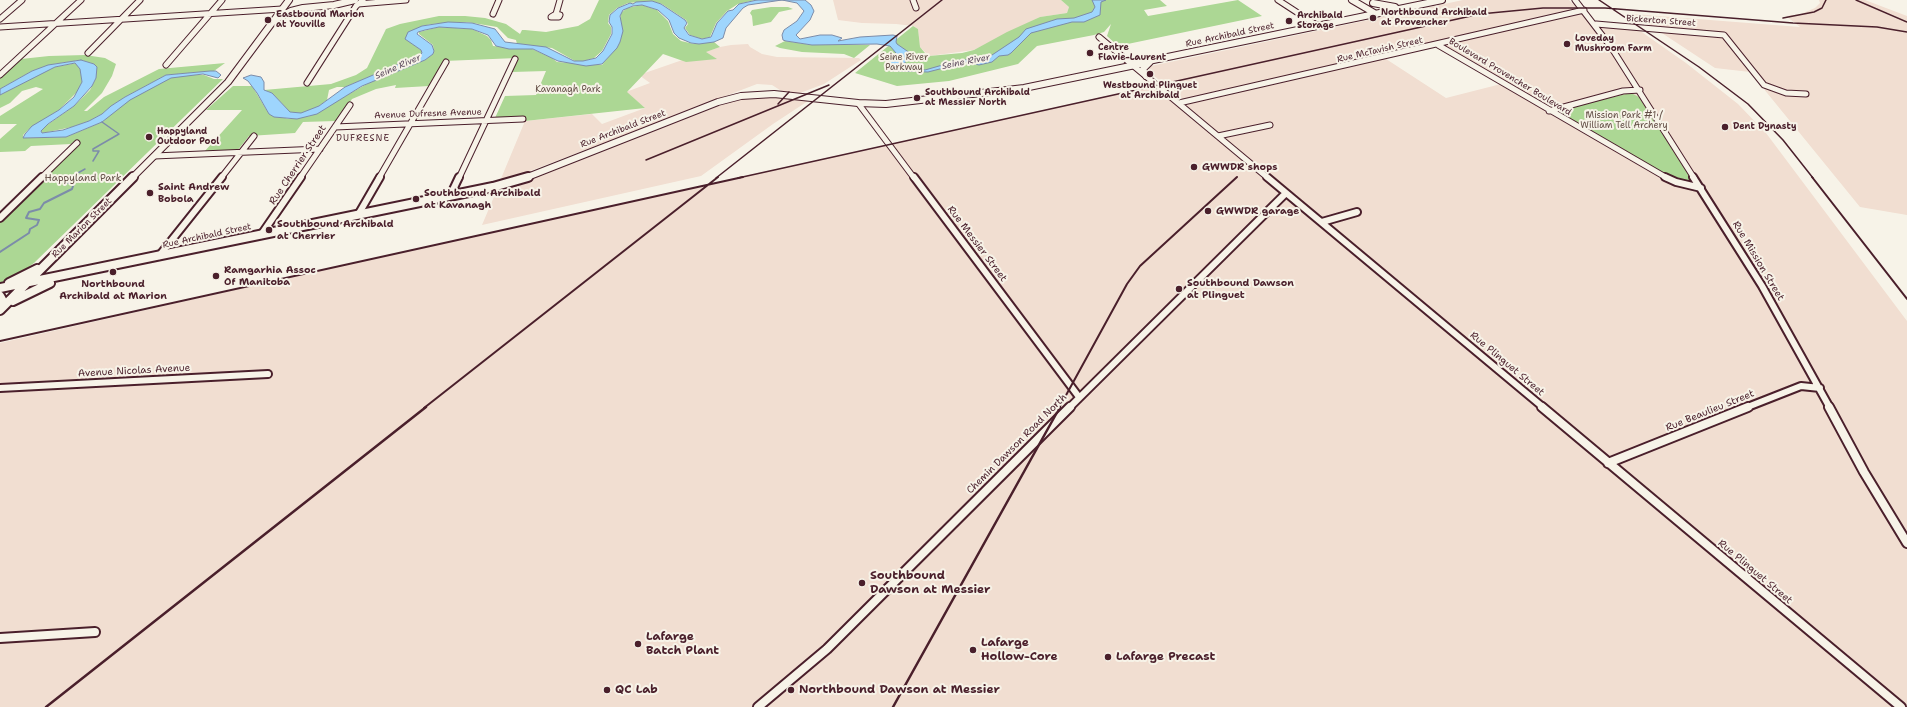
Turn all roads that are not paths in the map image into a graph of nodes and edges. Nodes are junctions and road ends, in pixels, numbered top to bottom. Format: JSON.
{"nodes":[{"id":1,"x":22,"y":0,"type":"edge"},
{"id":2,"x":81,"y":0,"type":"edge"},
{"id":3,"x":140,"y":0,"type":"edge"},
{"id":4,"x":222,"y":0,"type":"edge"},
{"id":5,"x":406,"y":0,"type":"edge"},
{"id":6,"x":499,"y":0,"type":"edge"},
{"id":7,"x":560,"y":0,"type":"edge"},
{"id":8,"x":913,"y":0,"type":"edge"},
{"id":9,"x":1278,"y":0,"type":"edge"},
{"id":10,"x":1352,"y":0,"type":"edge"},
{"id":11,"x":1442,"y":0,"type":"edge"},
{"id":12,"x":1575,"y":0,"type":"edge"},
{"id":13,"x":289,"y":1,"type":"edge"},
{"id":14,"x":359,"y":1,"type":"edge"},
{"id":15,"x":1370,"y":2,"type":"edge"},
{"id":16,"x":1361,"y":5,"type":"junction"},
{"id":17,"x":1410,"y":7,"type":"junction"},
{"id":18,"x":303,"y":8,"type":"junction"},
{"id":19,"x":916,"y":8,"type":"dead end"},
{"id":20,"x":282,"y":9,"type":"junction"},
{"id":21,"x":1584,"y":10,"type":"junction"},
{"id":22,"x":1387,"y":12,"type":"junction"},
{"id":23,"x":210,"y":13,"type":"junction"},
{"id":24,"x":493,"y":14,"type":"dead end"},
{"id":25,"x":556,"y":14,"type":"dead end"},
{"id":26,"x":1376,"y":14,"type":"junction"},
{"id":27,"x":1358,"y":18,"type":"junction"},
{"id":28,"x":0,"y":19,"type":"edge"},
{"id":29,"x":121,"y":19,"type":"junction"},
{"id":30,"x":273,"y":22,"type":"junction"},
{"id":31,"x":56,"y":23,"type":"junction"},
{"id":32,"x":1596,"y":24,"type":"junction"},
{"id":33,"x":1318,"y":26,"type":"junction"},
{"id":34,"x":0,"y":27,"type":"edge"},
{"id":35,"x":1099,"y":37,"type":"dead end"},
{"id":36,"x":1438,"y":45,"type":"junction"},
{"id":37,"x":88,"y":53,"type":"dead end"},
{"id":38,"x":515,"y":59,"type":"dead end"},
{"id":39,"x":446,"y":62,"type":"dead end"},
{"id":40,"x":1152,"y":62,"type":"junction"},
{"id":41,"x":166,"y":64,"type":"dead end"},
{"id":42,"x":1135,"y":65,"type":"junction"},
{"id":43,"x":0,"y":75,"type":"edge"},
{"id":44,"x":1146,"y":76,"type":"junction"},
{"id":45,"x":307,"y":83,"type":"dead end"},
{"id":46,"x":1640,"y":90,"type":"junction"},
{"id":47,"x":1806,"y":94,"type":"dead end"},
{"id":48,"x":858,"y":103,"type":"junction"},
{"id":49,"x":1178,"y":103,"type":"junction"},
{"id":50,"x":350,"y":105,"type":"dead end"},
{"id":51,"x":1549,"y":111,"type":"junction"},
{"id":52,"x":523,"y":119,"type":"dead end"},
{"id":53,"x":485,"y":121,"type":"junction"},
{"id":54,"x":411,"y":124,"type":"junction"},
{"id":55,"x":1270,"y":125,"type":"dead end"},
{"id":56,"x":335,"y":127,"type":"junction"},
{"id":57,"x":254,"y":136,"type":"dead end"},
{"id":58,"x":1218,"y":136,"type":"junction"},
{"id":59,"x":77,"y":143,"type":"dead end"},
{"id":60,"x":320,"y":149,"type":"junction"},
{"id":61,"x":241,"y":152,"type":"junction"},
{"id":62,"x":154,"y":156,"type":"junction"},
{"id":63,"x":1701,"y":188,"type":"junction"},
{"id":64,"x":1286,"y":193,"type":"junction"},
{"id":65,"x":450,"y":196,"type":"junction"},
{"id":66,"x":1357,"y":212,"type":"dead end"},
{"id":67,"x":358,"y":215,"type":"junction"},
{"id":68,"x":0,"y":218,"type":"edge"},
{"id":69,"x":1322,"y":222,"type":"junction"},
{"id":70,"x":261,"y":235,"type":"junction"},
{"id":71,"x":159,"y":257,"type":"junction"},
{"id":72,"x":46,"y":263,"type":"junction"},
{"id":73,"x":61,"y":276,"type":"junction"},
{"id":74,"x":50,"y":283,"type":"junction"},
{"id":75,"x":24,"y":286,"type":"junction"},
{"id":76,"x":0,"y":288,"type":"edge"},
{"id":77,"x":0,"y":292,"type":"edge"},
{"id":78,"x":0,"y":296,"type":"edge"},
{"id":79,"x":2,"y":308,"type":"edge"},
{"id":80,"x":268,"y":374,"type":"dead end"},
{"id":81,"x":0,"y":388,"type":"edge"},
{"id":82,"x":1820,"y":388,"type":"junction"},
{"id":83,"x":1079,"y":397,"type":"junction"},
{"id":84,"x":1608,"y":463,"type":"junction"},
{"id":85,"x":1907,"y":543,"type":"edge"},
{"id":86,"x":95,"y":632,"type":"dead end"},
{"id":87,"x":0,"y":638,"type":"edge"},
{"id":88,"x":758,"y":707,"type":"edge"},
{"id":89,"x":1901,"y":707,"type":"edge"}],
"edges":[{"from":1,"to":28,"type":"street"},
{"from":2,"to":31,"type":"street"},
{"from":3,"to":29,"type":"street"},
{"from":4,"to":23,"type":"street"},
{"from":5,"to":14,"type":"street"},
{"from":6,"to":24,"type":"street"},
{"from":7,"to":25,"type":"street"},
{"from":8,"to":19,"type":"street"},
{"from":9,"to":33,"type":"street"},
{"from":10,"to":16,"type":"main road"},
{"from":11,"to":17,"type":"main road","name":"Rue Archibald Street"},
{"from":12,"to":21,"type":"street","name":"Rue Mission Street"},
{"from":13,"to":18,"type":"main road"},
{"from":13,"to":20,"type":"main road","name":"Rue Marion Street"},
{"from":14,"to":18,"type":"main road"},
{"from":14,"to":45,"type":"street"},
{"from":15,"to":17,"type":"main road"},
{"from":15,"to":22,"type":"main road"},
{"from":16,"to":26,"type":"main road"},
{"from":16,"to":27,"type":"main road"},
{"from":17,"to":22,"type":"main road","name":"Rue Archibald Street"},
{"from":18,"to":30,"type":"main road"},
{"from":20,"to":23,"type":"street"},
{"from":20,"to":30,"type":"main road","name":"Rue Marion Street"},
{"from":21,"to":32,"type":"street","name":"Rue Mission Street"},
{"from":21,"to":36,"type":"street","name":"Rue McTavish Street"},
{"from":22,"to":26,"type":"main road","name":"Rue Archibald Street"},
{"from":23,"to":29,"type":"street"},
{"from":23,"to":41,"type":"street"},
{"from":26,"to":27,"type":"main road","name":"Rue Archibald Street"},
{"from":27,"to":33,"type":"main road","name":"Rue Archibald Street"},
{"from":29,"to":31,"type":"street"},
{"from":29,"to":37,"type":"street"},
{"from":30,"to":62,"type":"main road","name":"Rue Marion Street"},
{"from":31,"to":34,"type":"street"},
{"from":31,"to":43,"type":"street"},
{"from":32,"to":46,"type":"street","name":"Rue Mission Street"},
{"from":32,"to":47,"type":"street","name":"Bickerton Street"},
{"from":33,"to":40,"type":"main road","name":"Rue Archibald Street"},
{"from":35,"to":42,"type":"street","name":"Rue Plinguet Street"},
{"from":36,"to":49,"type":"street","name":"Rue McTavish Street"},
{"from":36,"to":51,"type":"street","name":"Boulevard Provencher Boulevard"},
{"from":38,"to":53,"type":"street"},
{"from":39,"to":54,"type":"street"},
{"from":40,"to":42,"type":"main road","name":"Rue Archibald Street"},
{"from":40,"to":44,"type":"main road"},
{"from":42,"to":44,"type":"street","name":"Rue Plinguet Street"},
{"from":42,"to":48,"type":"main road","name":"Rue Archibald Street"},
{"from":44,"to":49,"type":"street","name":"Rue Plinguet Street"},
{"from":46,"to":51,"type":"street"},
{"from":46,"to":63,"type":"street","name":"Rue Mission Street"},
{"from":48,"to":65,"type":"main road","name":"Rue Archibald Street"},
{"from":48,"to":83,"type":"street","name":"Rue Messier Street"},
{"from":49,"to":58,"type":"street","name":"Rue Plinguet Street"},
{"from":50,"to":56,"type":"street","name":"Rue Cherrier Street"},
{"from":51,"to":63,"type":"street","name":"Boulevard Provencher Boulevard"},
{"from":52,"to":53,"type":"street","name":"Avenue Dufresne Avenue"},
{"from":53,"to":54,"type":"street","name":"Avenue Dufresne Avenue"},
{"from":53,"to":65,"type":"street"},
{"from":54,"to":56,"type":"street","name":"Avenue Dufresne Avenue"},
{"from":54,"to":67,"type":"street"},
{"from":55,"to":58,"type":"street"},
{"from":56,"to":60,"type":"street","name":"Rue Cherrier Street"},
{"from":57,"to":61,"type":"street"},
{"from":58,"to":64,"type":"street","name":"Rue Plinguet Street"},
{"from":59,"to":68,"type":"street"},
{"from":60,"to":61,"type":"street"},
{"from":60,"to":70,"type":"street","name":"Rue Cherrier Street"},
{"from":61,"to":62,"type":"street"},
{"from":61,"to":71,"type":"street"},
{"from":62,"to":72,"type":"main road","name":"Rue Marion Street"},
{"from":63,"to":82,"type":"street","name":"Rue Mission Street"},
{"from":64,"to":69,"type":"street","name":"Rue Plinguet Street"},
{"from":64,"to":83,"type":"street","name":"Chemin Dawson Road North"},
{"from":65,"to":67,"type":"main road","name":"Rue Archibald Street"},
{"from":66,"to":69,"type":"street"},
{"from":67,"to":70,"type":"main road","name":"Rue Archibald Street"},
{"from":69,"to":84,"type":"street","name":"Rue Plinguet Street"},
{"from":70,"to":71,"type":"main road","name":"Rue Archibald Street"},
{"from":71,"to":73,"type":"main road","name":"Rue Archibald Street"},
{"from":71,"to":74,"type":"main road","name":"Rue Archibald Street"},
{"from":72,"to":73,"type":"main road"},
{"from":72,"to":75,"type":"main road","name":"Rue Marion Street"},
{"from":72,"to":76,"type":"main road"},
{"from":73,"to":75,"type":"main road","name":"Rue Archibald Street"},
{"from":74,"to":75,"type":"main road","name":"Rue Archibald Street"},
{"from":74,"to":79,"type":"main road"},
{"from":75,"to":76,"type":"main road","name":"Rue Archibald Street"},
{"from":75,"to":77,"type":"main road","name":"Rue Archibald Street"},
{"from":75,"to":79,"type":"main road","name":"Rue Marion Street"},
{"from":78,"to":79,"type":"main road"},
{"from":80,"to":81,"type":"street","name":"Avenue Nicolas Avenue"},
{"from":82,"to":84,"type":"street","name":"Rue Beaulieu Street"},
{"from":82,"to":85,"type":"street","name":"Rue Mission Street"},
{"from":83,"to":88,"type":"street","name":"Chemin Dawson Road North"},
{"from":84,"to":89,"type":"street","name":"Rue Plinguet Street"},
{"from":86,"to":87,"type":"street"}]}
